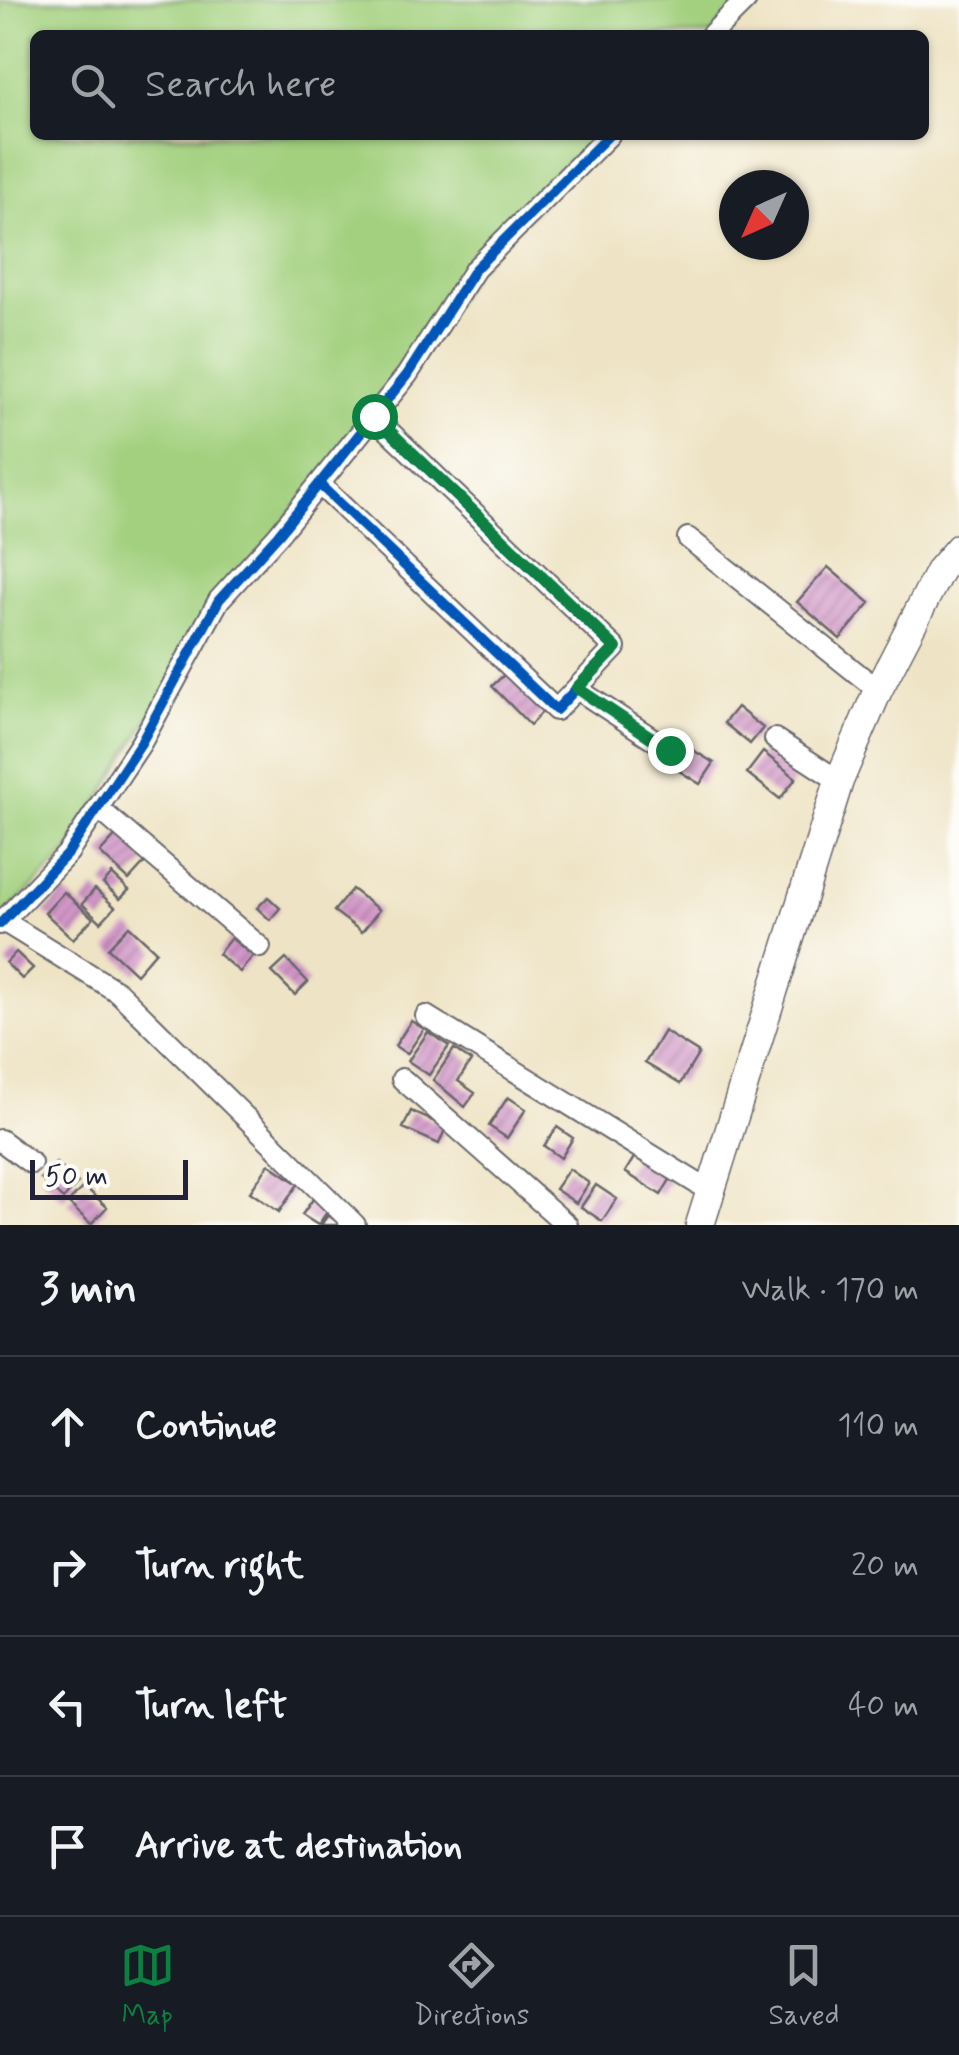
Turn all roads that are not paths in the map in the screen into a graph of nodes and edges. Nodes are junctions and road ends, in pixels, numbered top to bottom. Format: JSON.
{"nodes":[{"id":1,"x":746,"y":0,"type":"edge"},
{"id":2,"x":716,"y":30,"type":"edge"},
{"id":3,"x":604,"y":140,"type":"edge"},
{"id":4,"x":374,"y":416,"type":"junction"},
{"id":5,"x":319,"y":484,"type":"junction"},
{"id":6,"x":688,"y":538,"type":"dead end"},
{"id":7,"x":959,"y":548,"type":"edge"},
{"id":8,"x":577,"y":688,"type":"junction"},
{"id":9,"x":878,"y":690,"type":"junction"},
{"id":10,"x":775,"y":740,"type":"dead end"},
{"id":11,"x":670,"y":750,"type":"dead end"},
{"id":12,"x":838,"y":780,"type":"junction"},
{"id":13,"x":98,"y":808,"type":"junction"},
{"id":14,"x":1,"y":921,"type":"edge"},
{"id":15,"x":260,"y":946,"type":"dead end"},
{"id":16,"x":426,"y":1016,"type":"dead end"},
{"id":17,"x":402,"y":1079,"type":"dead end"},
{"id":18,"x":0,"y":1140,"type":"edge"},
{"id":19,"x":31,"y":1164,"type":"dead end"},
{"id":20,"x":711,"y":1192,"type":"junction"},
{"id":21,"x":355,"y":1225,"type":"edge"},
{"id":22,"x":567,"y":1225,"type":"edge"},
{"id":23,"x":700,"y":1225,"type":"edge"}],
"edges":[{"from":1,"to":2,"type":"street"},
{"from":3,"to":4,"type":"street"},
{"from":4,"to":5,"type":"street"},
{"from":4,"to":8,"type":"street"},
{"from":5,"to":8,"type":"street"},
{"from":5,"to":13,"type":"street"},
{"from":6,"to":9,"type":"street"},
{"from":7,"to":9,"type":"street"},
{"from":8,"to":11,"type":"street"},
{"from":9,"to":12,"type":"street"},
{"from":10,"to":12,"type":"street"},
{"from":12,"to":20,"type":"street"},
{"from":13,"to":14,"type":"street"},
{"from":13,"to":15,"type":"street"},
{"from":14,"to":21,"type":"street"},
{"from":16,"to":20,"type":"street"},
{"from":17,"to":22,"type":"street"},
{"from":18,"to":19,"type":"street"},
{"from":20,"to":23,"type":"street"}]}
